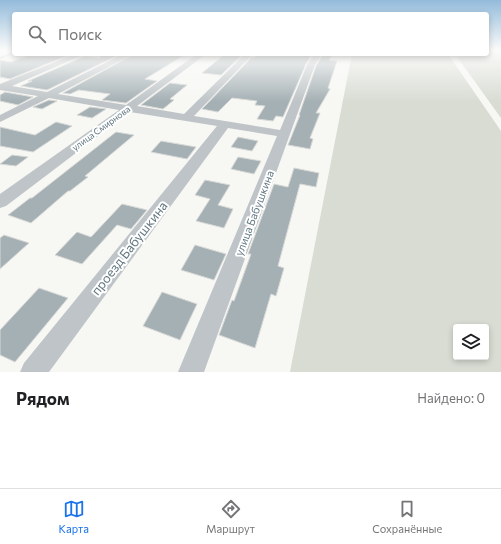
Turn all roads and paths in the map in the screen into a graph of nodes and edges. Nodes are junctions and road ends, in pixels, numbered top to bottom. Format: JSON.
{"nodes":[{"id":1,"x":49,"y":67,"type":"edge"},
{"id":2,"x":103,"y":67,"type":"edge"},
{"id":3,"x":184,"y":67,"type":"edge"},
{"id":4,"x":236,"y":67,"type":"edge"},
{"id":5,"x":311,"y":67,"type":"edge"},
{"id":6,"x":1,"y":87,"type":"edge"},
{"id":7,"x":48,"y":95,"type":"junction"},
{"id":8,"x":128,"y":108,"type":"junction"},
{"id":9,"x":186,"y":118,"type":"junction"},
{"id":10,"x":0,"y":120,"type":"edge"},
{"id":11,"x":225,"y":124,"type":"junction"},
{"id":12,"x":284,"y":134,"type":"junction"},
{"id":13,"x":0,"y":202,"type":"edge"},
{"id":14,"x":33,"y":372,"type":"edge"},
{"id":15,"x":191,"y":372,"type":"edge"}],
"edges":[{"from":1,"to":6,"type":"street"},
{"from":2,"to":7,"type":"street"},
{"from":3,"to":8,"type":"street","name":"улица Смирнова"},
{"from":4,"to":9,"type":"street"},
{"from":5,"to":12,"type":"street","name":"улица Бабушкина"},
{"from":6,"to":7,"type":"street"},
{"from":7,"to":8,"type":"street"},
{"from":7,"to":10,"type":"street"},
{"from":8,"to":9,"type":"street"},
{"from":8,"to":13,"type":"street","name":"улица Смирнова"},
{"from":9,"to":11,"type":"street"},
{"from":11,"to":12,"type":"street"},
{"from":11,"to":14,"type":"street","name":"проезд Бабушкина"},
{"from":12,"to":15,"type":"street","name":"улица Бабушкина"}]}
